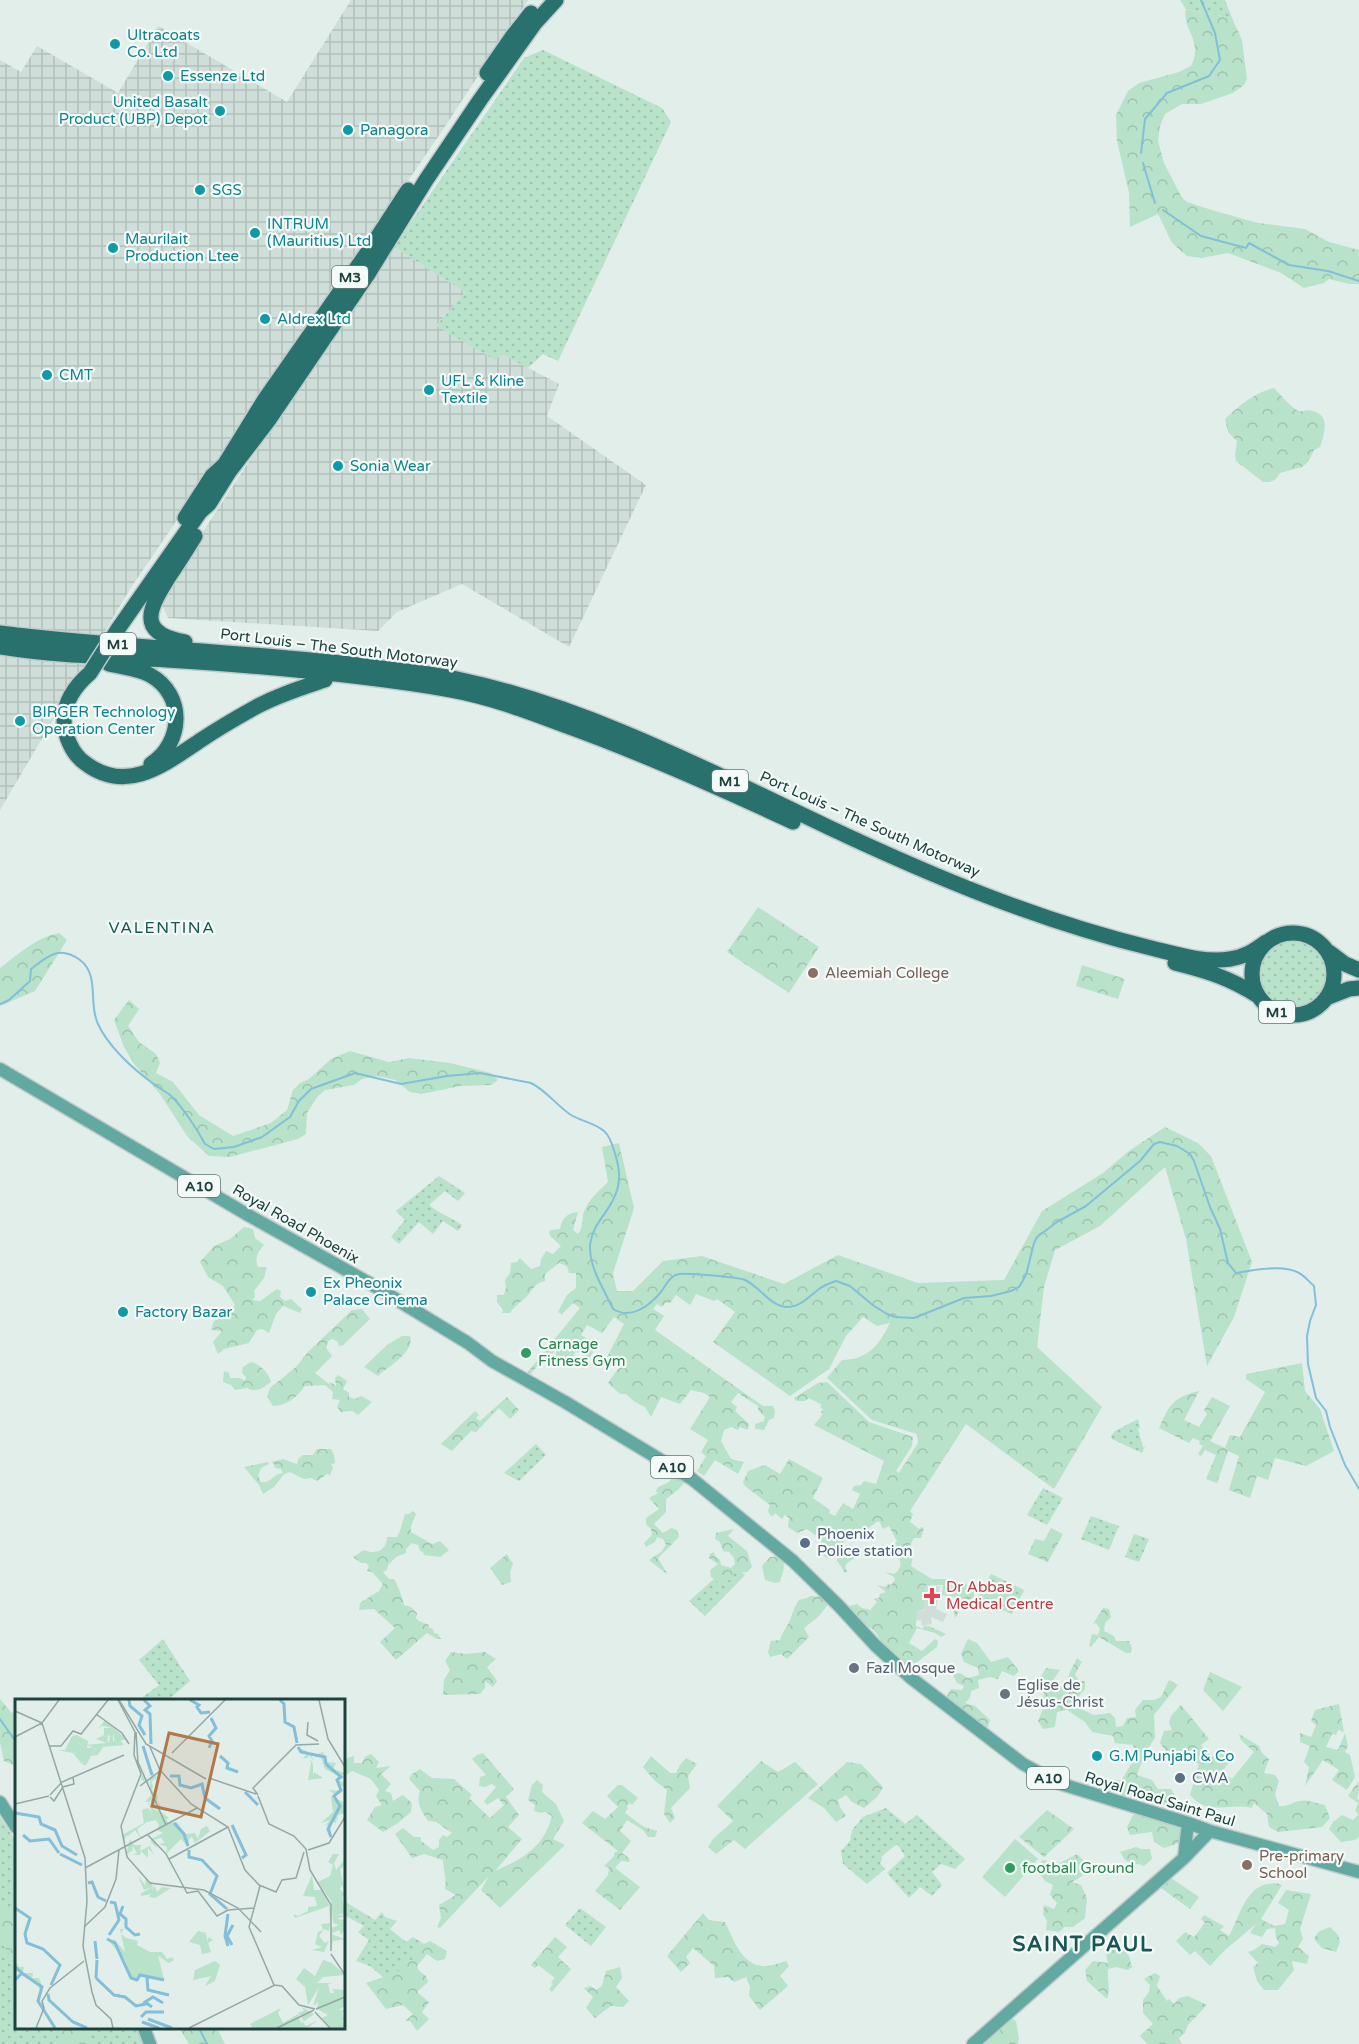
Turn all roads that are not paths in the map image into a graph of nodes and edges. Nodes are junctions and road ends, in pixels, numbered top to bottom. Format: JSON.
{"nodes":[{"id":1,"x":542,"y":0,"type":"edge"},
{"id":2,"x":556,"y":0,"type":"edge"},
{"id":3,"x":535,"y":23,"type":"junction"},
{"id":4,"x":443,"y":138,"type":"junction"},
{"id":5,"x":262,"y":418,"type":"junction"},
{"id":6,"x":229,"y":465,"type":"junction"},
{"id":7,"x":0,"y":624,"type":"edge"},
{"id":8,"x":0,"y":633,"type":"edge"},
{"id":9,"x":63,"y":634,"type":"junction"},
{"id":10,"x":32,"y":637,"type":"junction"},
{"id":11,"x":0,"y":647,"type":"edge"},
{"id":12,"x":204,"y":651,"type":"junction"},
{"id":13,"x":60,"y":654,"type":"junction"},
{"id":14,"x":251,"y":668,"type":"junction"},
{"id":15,"x":90,"y":673,"type":"junction"},
{"id":16,"x":325,"y":680,"type":"junction"},
{"id":17,"x":572,"y":728,"type":"junction"},
{"id":18,"x":1266,"y":942,"type":"junction"},
{"id":19,"x":1327,"y":950,"type":"junction"},
{"id":20,"x":1359,"y":970,"type":"edge"},
{"id":21,"x":1359,"y":988,"type":"edge"},
{"id":22,"x":1258,"y":996,"type":"junction"},
{"id":23,"x":1326,"y":998,"type":"junction"},
{"id":24,"x":0,"y":1069,"type":"edge"},
{"id":25,"x":911,"y":1678,"type":"joint"},
{"id":26,"x":0,"y":1802,"type":"edge"},
{"id":27,"x":1188,"y":1823,"type":"junction"},
{"id":28,"x":15,"y":1825,"type":"edge"},
{"id":29,"x":1210,"y":1831,"type":"junction"},
{"id":30,"x":1185,"y":1858,"type":"junction"},
{"id":31,"x":1359,"y":1872,"type":"edge"},
{"id":32,"x":144,"y":2029,"type":"edge"},
{"id":33,"x":150,"y":2044,"type":"edge"},
{"id":34,"x":973,"y":2044,"type":"edge"}],
"edges":[{"from":1,"to":4,"type":"highway","number":"M3"},
{"from":2,"to":3,"type":"highway","number":"M3"},
{"from":3,"to":4,"type":"highway"},
{"from":3,"to":5,"type":"highway","number":"M3"},
{"from":4,"to":5,"type":"highway","number":"M3"},
{"from":5,"to":6,"type":"highway"},
{"from":6,"to":9,"type":"highway"},
{"from":6,"to":12,"type":"highway"},
{"from":6,"to":15,"type":"highway","bridge":true},
{"from":7,"to":9,"type":"highway"},
{"from":8,"to":10,"type":"highway","name":"Port Louis – The South Motorway","number":"M1"},
{"from":9,"to":10,"type":"highway"},
{"from":10,"to":12,"type":"highway","name":"Port Louis – The South Motorway","number":"M1"},
{"from":11,"to":13,"type":"highway","name":"Port Louis – The South Motorway","number":"M1"},
{"from":12,"to":18,"type":"highway","name":"Port Louis – The South Motorway","number":"M1"},
{"from":13,"to":14,"type":"highway","name":"Port Louis – The South Motorway","number":"M1"},
{"from":13,"to":15,"type":"highway"},
{"from":14,"to":16,"type":"highway"},
{"from":14,"to":17,"type":"highway","name":"Port Louis – The South Motorway","number":"M1"},
{"from":15,"to":16,"type":"highway"},
{"from":16,"to":17,"type":"highway"},
{"from":17,"to":22,"type":"highway","name":"Port Louis – The South Motorway","number":"M1"},
{"from":18,"to":19,"type":"highway","number":"M1"},
{"from":18,"to":22,"type":"highway","number":"M1"},
{"from":19,"to":20,"type":"highway","number":"M1"},
{"from":19,"to":23,"type":"highway"},
{"from":21,"to":23,"type":"highway","number":"M1"},
{"from":22,"to":23,"type":"highway","number":"M1"},
{"from":24,"to":25,"type":"main road","name":"Royal Road Phoenix","number":"A10"},
{"from":25,"to":27,"type":"main road","name":"Royal Road Saint Paul","number":"A10"},
{"from":26,"to":28,"type":"main road"},
{"from":27,"to":29,"type":"main road","name":"Royal Road Saint Paul","number":"A10"},
{"from":27,"to":30,"type":"main road"},
{"from":29,"to":30,"type":"main road"},
{"from":29,"to":31,"type":"main road","name":"Royal Road Saint Paul","number":"A10"},
{"from":30,"to":34,"type":"main road"},
{"from":32,"to":33,"type":"main road"}]}
